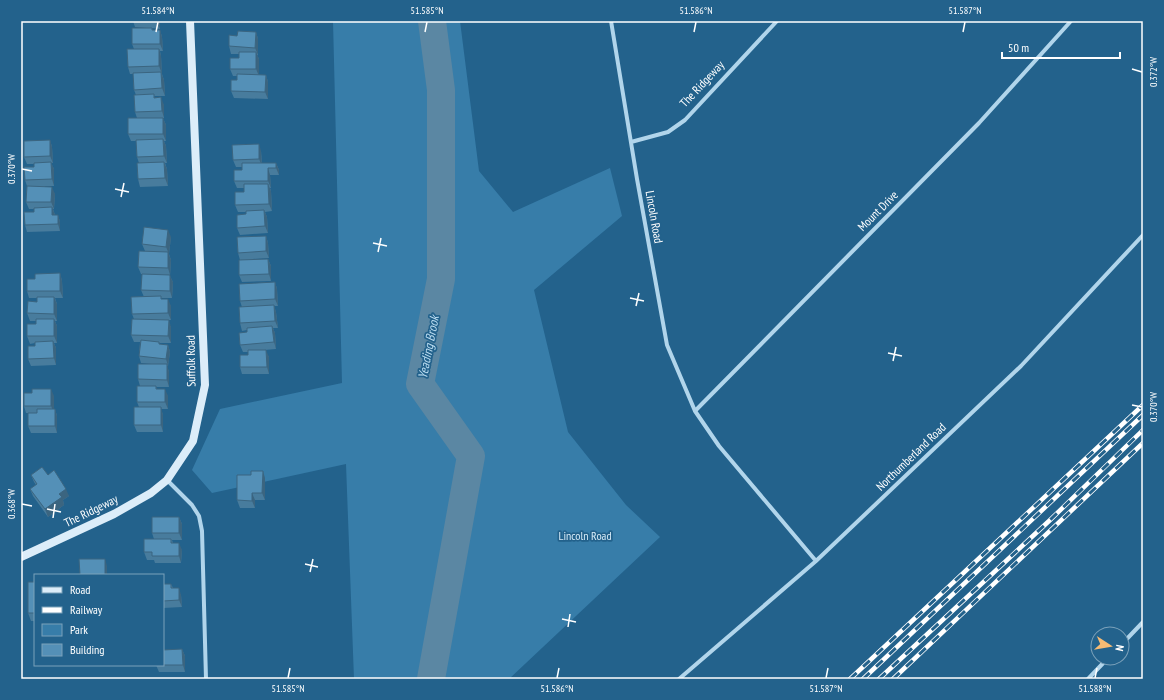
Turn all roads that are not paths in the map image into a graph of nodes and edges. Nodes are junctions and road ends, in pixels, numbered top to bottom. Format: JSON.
{"nodes":[{"id":1,"x":190,"y":21,"type":"edge"},
{"id":2,"x":611,"y":21,"type":"edge"},
{"id":3,"x":778,"y":21,"type":"edge"},
{"id":4,"x":1071,"y":21,"type":"edge"},
{"id":5,"x":631,"y":142,"type":"junction"},
{"id":6,"x":1143,"y":235,"type":"edge"},
{"id":7,"x":695,"y":411,"type":"junction"},
{"id":8,"x":167,"y":480,"type":"junction"},
{"id":9,"x":21,"y":557,"type":"edge"},
{"id":10,"x":816,"y":561,"type":"junction"},
{"id":11,"x":1143,"y":622,"type":"edge"},
{"id":12,"x":1130,"y":636,"type":"edge"},
{"id":13,"x":1100,"y":666,"type":"edge"},
{"id":14,"x":206,"y":679,"type":"edge"},
{"id":15,"x":679,"y":679,"type":"edge"},
{"id":16,"x":1088,"y":679,"type":"edge"}],
"edges":[{"from":1,"to":8,"type":"street","name":"Suffolk Road"},
{"from":2,"to":5,"type":"street","name":"Lincoln Road"},
{"from":3,"to":5,"type":"street","name":"The Ridgeway"},
{"from":4,"to":7,"type":"street","name":"Mount Drive"},
{"from":5,"to":7,"type":"street","name":"Lincoln Road"},
{"from":6,"to":10,"type":"street","name":"Northumberland Road"},
{"from":7,"to":10,"type":"street","name":"Lincoln Road"},
{"from":8,"to":9,"type":"street","name":"The Ridgeway"},
{"from":8,"to":14,"type":"street"},
{"from":10,"to":15,"type":"street","name":"Northumberland Road"},
{"from":11,"to":12,"type":"street"},
{"from":13,"to":16,"type":"street"}]}
